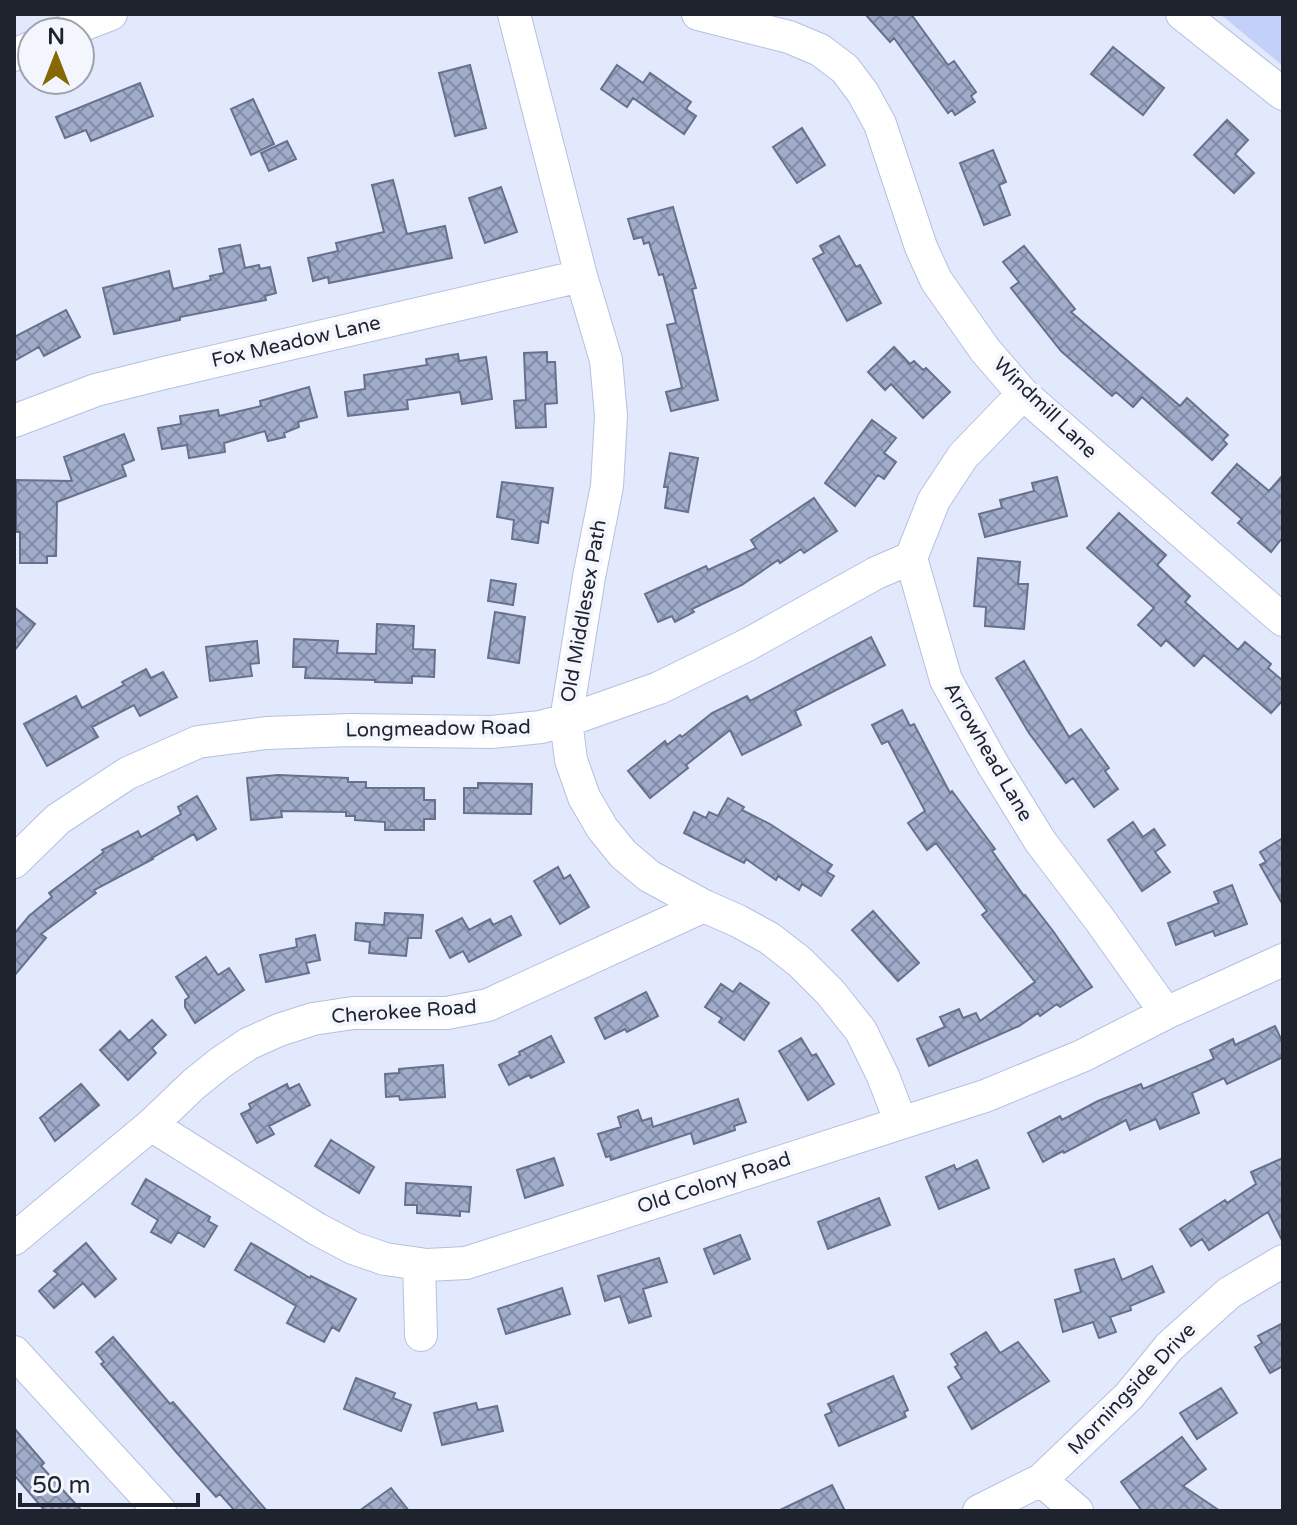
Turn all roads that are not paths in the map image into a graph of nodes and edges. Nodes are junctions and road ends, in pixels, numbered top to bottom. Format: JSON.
{"nodes":[{"id":1,"x":514,"y":14,"type":"edge"},
{"id":2,"x":698,"y":14,"type":"edge"},
{"id":3,"x":1182,"y":14,"type":"edge"},
{"id":4,"x":1283,"y":94,"type":"edge"},
{"id":5,"x":581,"y":276,"type":"junction"},
{"id":6,"x":1023,"y":394,"type":"junction"},
{"id":7,"x":14,"y":421,"type":"edge"},
{"id":8,"x":911,"y":558,"type":"junction"},
{"id":9,"x":1283,"y":620,"type":"edge"},
{"id":10,"x":566,"y":720,"type":"junction"},
{"id":11,"x":14,"y":862,"type":"edge"},
{"id":12,"x":704,"y":906,"type":"junction"},
{"id":13,"x":1283,"y":960,"type":"edge"},
{"id":14,"x":1166,"y":1013,"type":"junction"},
{"id":15,"x":901,"y":1123,"type":"junction"},
{"id":16,"x":151,"y":1125,"type":"junction"},
{"id":17,"x":14,"y":1239,"type":"edge"},
{"id":18,"x":1283,"y":1261,"type":"edge"},
{"id":19,"x":419,"y":1264,"type":"junction"},
{"id":20,"x":421,"y":1335,"type":"dead end"},
{"id":21,"x":15,"y":1355,"type":"edge"},
{"id":22,"x":1041,"y":1480,"type":"junction"},
{"id":23,"x":160,"y":1511,"type":"edge"},
{"id":24,"x":979,"y":1511,"type":"edge"},
{"id":25,"x":1077,"y":1511,"type":"edge"}],
"edges":[{"from":1,"to":5,"type":"street","name":"Old Middlesex Path"},
{"from":2,"to":6,"type":"street","name":"Windmill Lane"},
{"from":3,"to":4,"type":"street"},
{"from":5,"to":7,"type":"street","name":"Fox Meadow Lane"},
{"from":5,"to":10,"type":"street","name":"Old Middlesex Path"},
{"from":6,"to":8,"type":"street"},
{"from":6,"to":9,"type":"street","name":"Windmill Lane"},
{"from":8,"to":10,"type":"street","name":"Longmeadow Road"},
{"from":8,"to":14,"type":"street","name":"Arrowhead Lane"},
{"from":10,"to":11,"type":"street","name":"Longmeadow Road"},
{"from":10,"to":12,"type":"street","name":"Old Middlesex Path"},
{"from":12,"to":15,"type":"street","name":"Old Middlesex Path"},
{"from":12,"to":16,"type":"street","name":"Cherokee Road"},
{"from":13,"to":14,"type":"street","name":"Old Colony Road"},
{"from":14,"to":15,"type":"street","name":"Old Colony Road"},
{"from":15,"to":19,"type":"street","name":"Old Colony Road"},
{"from":16,"to":17,"type":"street","name":"Cherokee Road"},
{"from":16,"to":19,"type":"street","name":"Old Colony Road"},
{"from":18,"to":22,"type":"street","name":"Morningside Drive"},
{"from":19,"to":20,"type":"street"},
{"from":21,"to":23,"type":"street"},
{"from":22,"to":24,"type":"street","name":"Morningside Drive"},
{"from":22,"to":25,"type":"street"}]}
